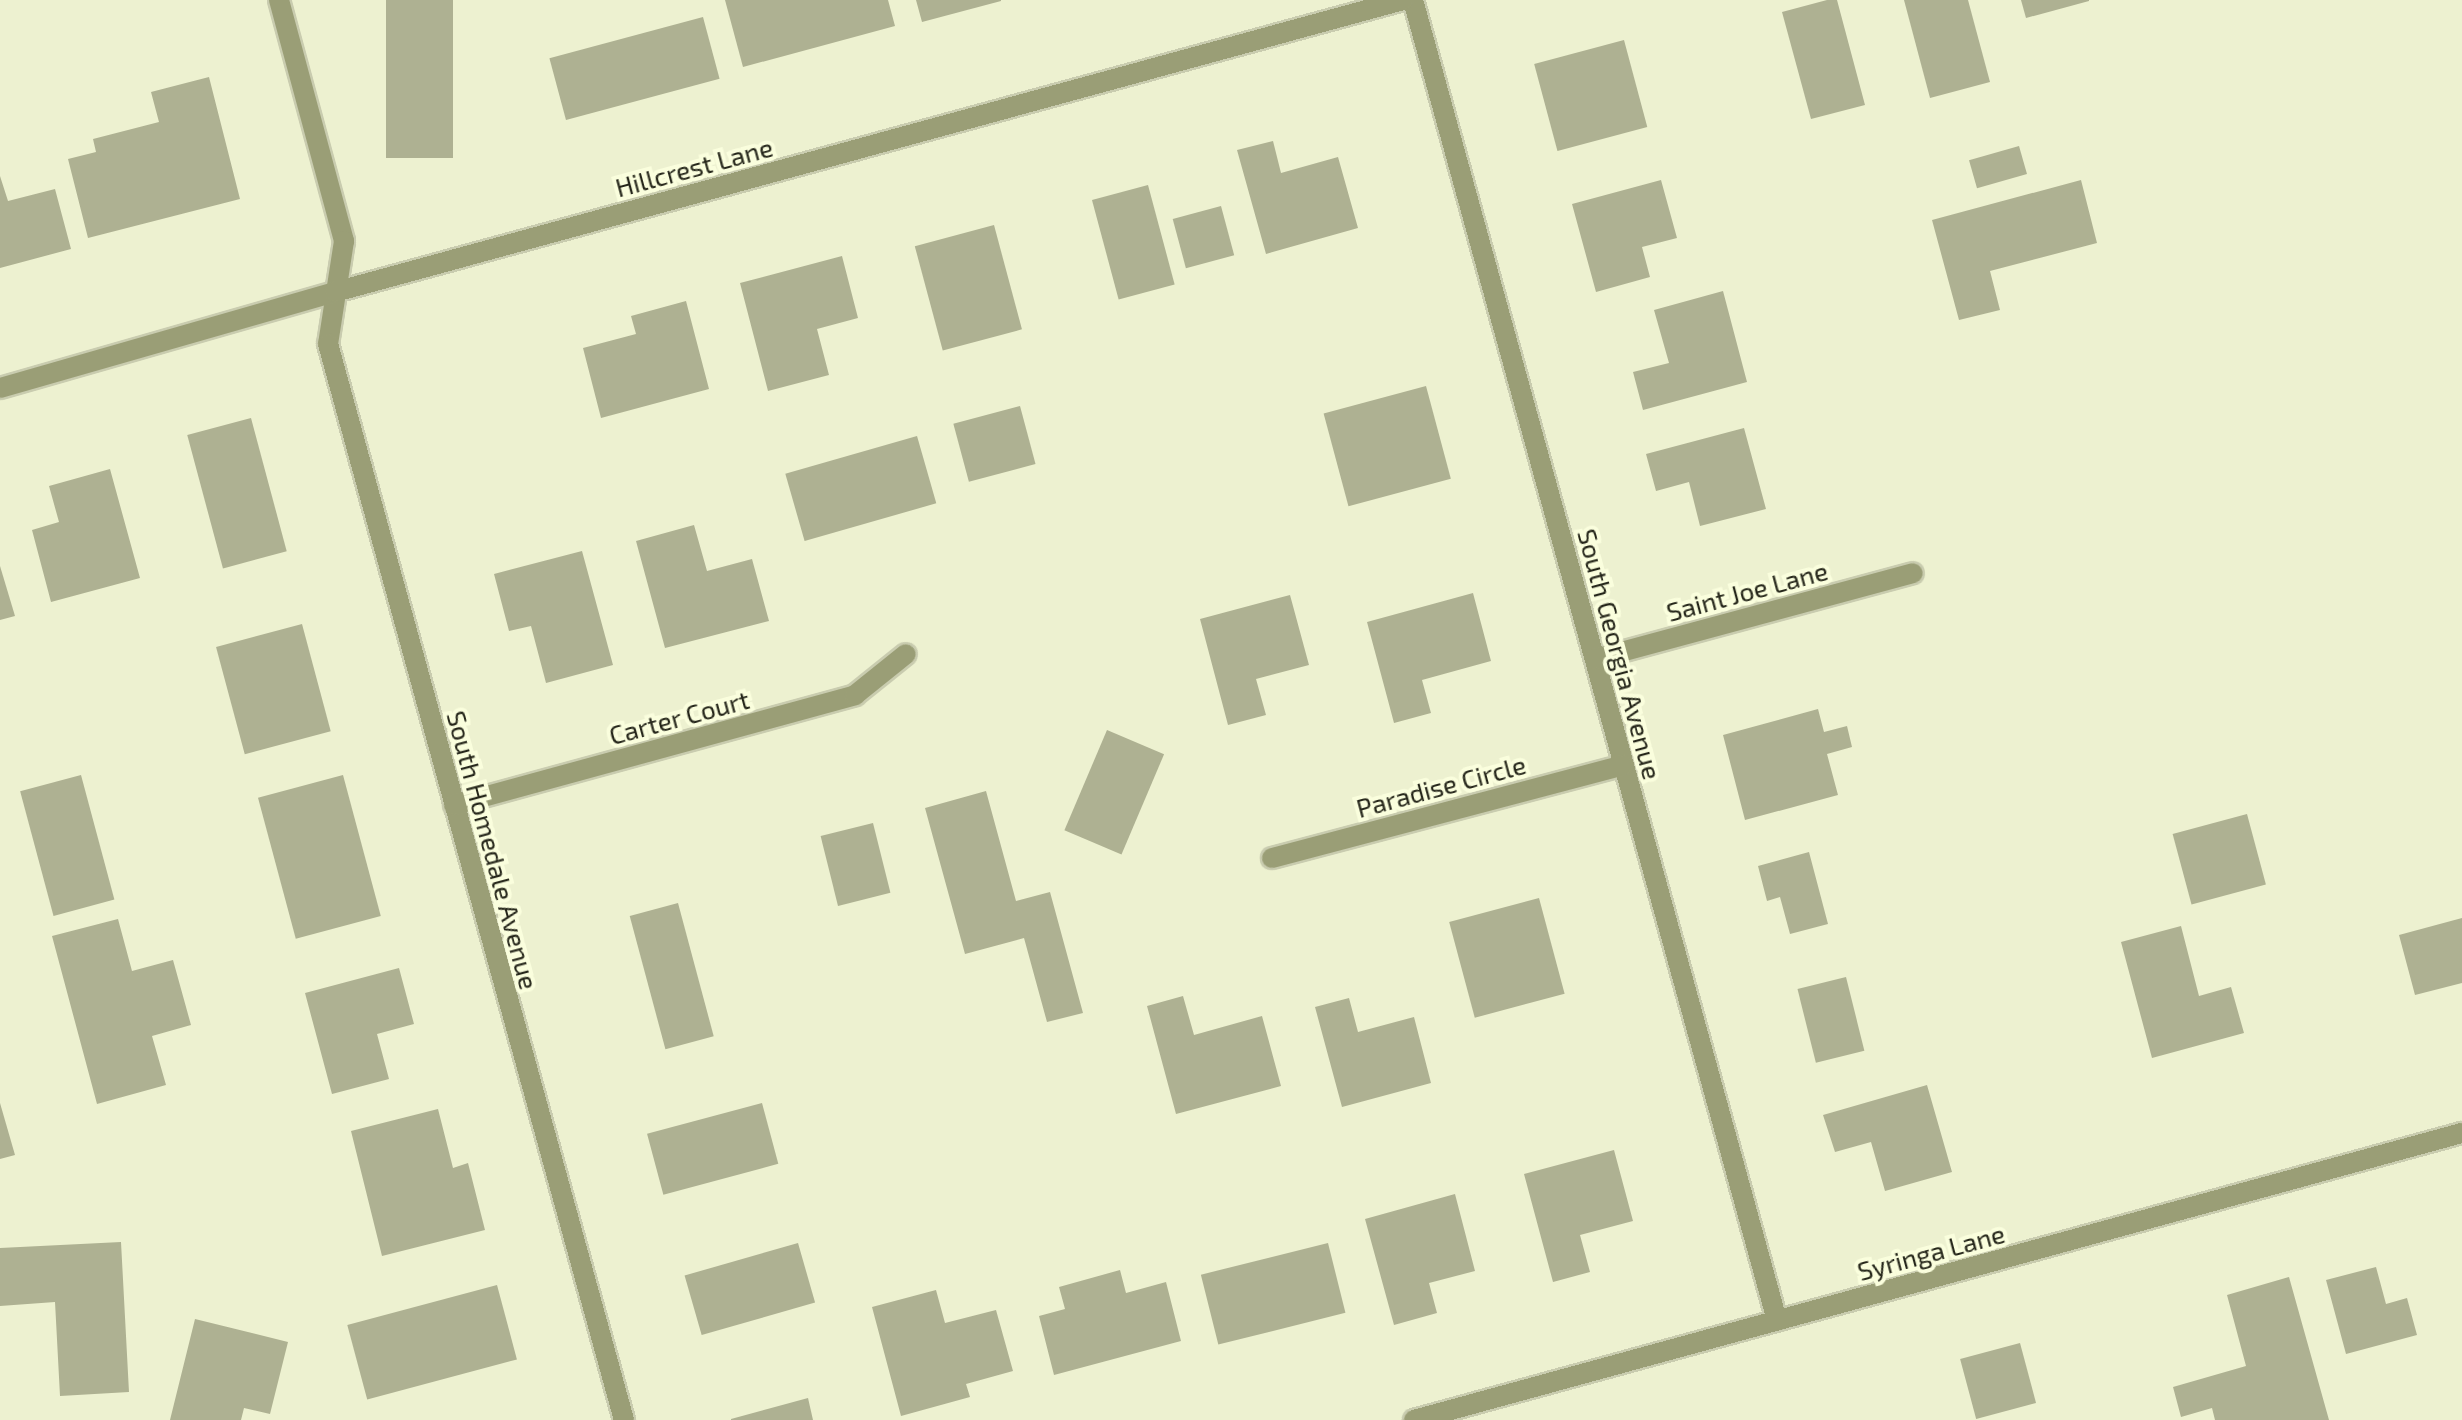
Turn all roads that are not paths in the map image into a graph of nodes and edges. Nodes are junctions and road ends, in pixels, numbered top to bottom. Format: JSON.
{"nodes":[{"id":1,"x":279,"y":0,"type":"edge"},
{"id":2,"x":1403,"y":0,"type":"edge"},
{"id":3,"x":1413,"y":0,"type":"edge"},
{"id":4,"x":335,"y":292,"type":"junction"},
{"id":5,"x":0,"y":388,"type":"edge"},
{"id":6,"x":1913,"y":573,"type":"dead end"},
{"id":7,"x":906,"y":654,"type":"dead end"},
{"id":8,"x":1595,"y":659,"type":"junction"},
{"id":9,"x":1623,"y":765,"type":"junction"},
{"id":10,"x":454,"y":805,"type":"junction"},
{"id":11,"x":1272,"y":858,"type":"dead end"},
{"id":12,"x":2462,"y":1133,"type":"edge"},
{"id":13,"x":1777,"y":1321,"type":"junction"},
{"id":14,"x":624,"y":1420,"type":"edge"},
{"id":15,"x":1414,"y":1420,"type":"edge"}],
"edges":[{"from":1,"to":4,"type":"street","name":"South Homedale Avenue"},
{"from":2,"to":4,"type":"street","name":"Hillcrest Lane"},
{"from":3,"to":8,"type":"street","name":"South Georgia Avenue"},
{"from":4,"to":5,"type":"street","name":"Hillcrest Lane"},
{"from":4,"to":10,"type":"street","name":"South Homedale Avenue"},
{"from":6,"to":8,"type":"street","name":"Saint Joe Lane"},
{"from":7,"to":10,"type":"street","name":"Carter Court"},
{"from":8,"to":9,"type":"street","name":"South Georgia Avenue"},
{"from":9,"to":11,"type":"street","name":"Paradise Circle"},
{"from":9,"to":13,"type":"street","name":"South Georgia Avenue"},
{"from":10,"to":14,"type":"street","name":"South Homedale Avenue"},
{"from":12,"to":13,"type":"street","name":"Syringa Lane"},
{"from":13,"to":15,"type":"street","name":"Syringa Lane"}]}
